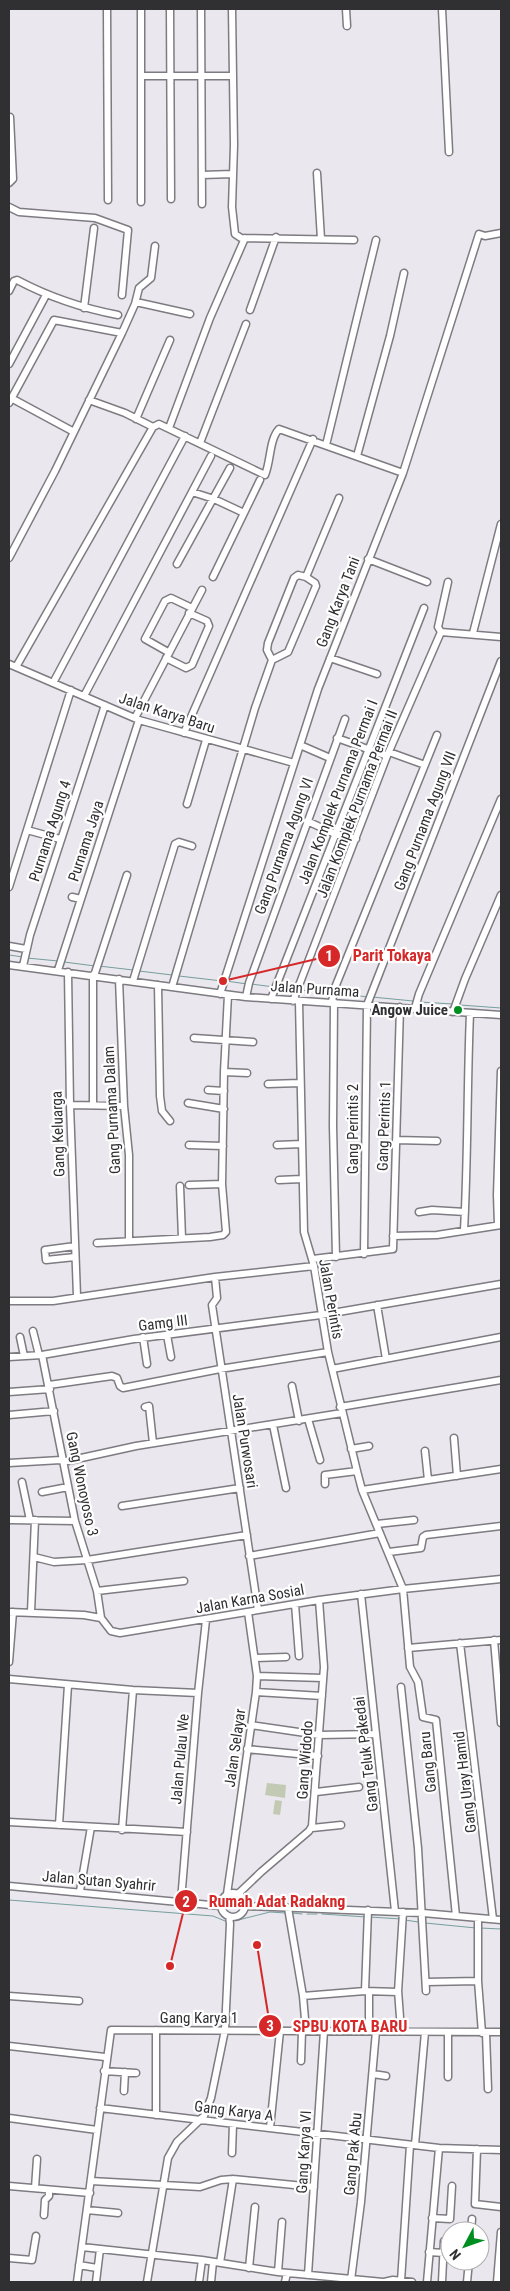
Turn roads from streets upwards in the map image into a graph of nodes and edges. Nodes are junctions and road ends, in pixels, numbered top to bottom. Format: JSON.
{"nodes":[{"id":1,"x":106,"y":9,"type":"edge"},
{"id":2,"x":141,"y":9,"type":"edge"},
{"id":3,"x":170,"y":9,"type":"edge"},
{"id":4,"x":202,"y":9,"type":"edge"},
{"id":5,"x":232,"y":9,"type":"edge"},
{"id":6,"x":346,"y":9,"type":"edge"},
{"id":7,"x":442,"y":9,"type":"edge"},
{"id":8,"x":347,"y":26,"type":"dead end"},
{"id":9,"x":141,"y":76,"type":"junction"},
{"id":10,"x":232,"y":76,"type":"junction"},
{"id":11,"x":171,"y":77,"type":"junction"},
{"id":12,"x":202,"y":77,"type":"junction"},
{"id":13,"x":10,"y":117,"type":"edge"},
{"id":14,"x":449,"y":152,"type":"dead end"},
{"id":15,"x":317,"y":173,"type":"dead end"},
{"id":16,"x":233,"y":174,"type":"junction"},
{"id":17,"x":202,"y":175,"type":"junction"},
{"id":18,"x":9,"y":183,"type":"edge"},
{"id":19,"x":171,"y":199,"type":"dead end"},
{"id":20,"x":108,"y":200,"type":"dead end"},
{"id":21,"x":141,"y":202,"type":"dead end"},
{"id":22,"x":202,"y":204,"type":"dead end"},
{"id":23,"x":9,"y":207,"type":"edge"},
{"id":24,"x":94,"y":228,"type":"dead end"},
{"id":25,"x":501,"y":233,"type":"edge"},
{"id":26,"x":276,"y":237,"type":"junction"},
{"id":27,"x":245,"y":238,"type":"junction"},
{"id":28,"x":321,"y":238,"type":"junction"},
{"id":29,"x":354,"y":240,"type":"dead end"},
{"id":30,"x":376,"y":240,"type":"dead end"},
{"id":31,"x":155,"y":246,"type":"dead end"},
{"id":32,"x":404,"y":273,"type":"dead end"},
{"id":33,"x":9,"y":291,"type":"edge"},
{"id":34,"x":122,"y":295,"type":"dead end"},
{"id":35,"x":46,"y":296,"type":"junction"},
{"id":36,"x":136,"y":302,"type":"junction"},
{"id":37,"x":84,"y":308,"type":"junction"},
{"id":38,"x":250,"y":310,"type":"dead end"},
{"id":39,"x":190,"y":314,"type":"dead end"},
{"id":40,"x":118,"y":315,"type":"dead end"},
{"id":41,"x":246,"y":324,"type":"dead end"},
{"id":42,"x":122,"y":333,"type":"junction"},
{"id":43,"x":170,"y":340,"type":"dead end"},
{"id":44,"x":9,"y":364,"type":"edge"},
{"id":45,"x":10,"y":400,"type":"edge"},
{"id":46,"x":89,"y":400,"type":"junction"},
{"id":47,"x":136,"y":419,"type":"junction"},
{"id":48,"x":154,"y":427,"type":"junction"},
{"id":49,"x":169,"y":428,"type":"junction"},
{"id":50,"x":74,"y":432,"type":"junction"},
{"id":51,"x":185,"y":436,"type":"junction"},
{"id":52,"x":313,"y":439,"type":"junction"},
{"id":53,"x":200,"y":443,"type":"junction"},
{"id":54,"x":326,"y":445,"type":"junction"},
{"id":55,"x":211,"y":456,"type":"dead end"},
{"id":56,"x":357,"y":456,"type":"junction"},
{"id":57,"x":230,"y":468,"type":"dead end"},
{"id":58,"x":403,"y":473,"type":"junction"},
{"id":59,"x":260,"y":480,"type":"dead end"},
{"id":60,"x":192,"y":492,"type":"junction"},
{"id":61,"x":339,"y":498,"type":"dead end"},
{"id":62,"x":214,"y":499,"type":"junction"},
{"id":63,"x":244,"y":513,"type":"junction"},
{"id":64,"x":501,"y":524,"type":"edge"},
{"id":65,"x":9,"y":558,"type":"edge"},
{"id":66,"x":368,"y":559,"type":"junction"},
{"id":67,"x":177,"y":564,"type":"dead end"},
{"id":68,"x":213,"y":577,"type":"dead end"},
{"id":69,"x":306,"y":577,"type":"junction"},
{"id":70,"x":427,"y":582,"type":"dead end"},
{"id":71,"x":448,"y":582,"type":"dead end"},
{"id":72,"x":202,"y":590,"type":"dead end"},
{"id":73,"x":424,"y":608,"type":"dead end"},
{"id":74,"x":191,"y":610,"type":"junction"},
{"id":75,"x":441,"y":632,"type":"junction"},
{"id":76,"x":473,"y":633,"type":"junction"},
{"id":77,"x":501,"y":636,"type":"edge"},
{"id":78,"x":167,"y":655,"type":"junction"},
{"id":79,"x":330,"y":658,"type":"junction"},
{"id":80,"x":272,"y":660,"type":"junction"},
{"id":81,"x":501,"y":661,"type":"edge"},
{"id":82,"x":9,"y":664,"type":"edge"},
{"id":83,"x":16,"y":667,"type":"junction"},
{"id":84,"x":377,"y":674,"type":"dead end"},
{"id":85,"x":53,"y":683,"type":"junction"},
{"id":86,"x":71,"y":690,"type":"junction"},
{"id":87,"x":84,"y":696,"type":"junction"},
{"id":88,"x":105,"y":705,"type":"junction"},
{"id":89,"x":137,"y":719,"type":"junction"},
{"id":90,"x":345,"y":719,"type":"dead end"},
{"id":91,"x":184,"y":733,"type":"junction"},
{"id":92,"x":437,"y":735,"type":"dead end"},
{"id":93,"x":337,"y":738,"type":"junction"},
{"id":94,"x":206,"y":740,"type":"junction"},
{"id":95,"x":300,"y":745,"type":"junction"},
{"id":96,"x":243,"y":749,"type":"junction"},
{"id":97,"x":368,"y":750,"type":"junction"},
{"id":98,"x":388,"y":754,"type":"junction"},
{"id":99,"x":330,"y":758,"type":"junction"},
{"id":100,"x":294,"y":763,"type":"junction"},
{"id":101,"x":425,"y":765,"type":"junction"},
{"id":102,"x":501,"y":799,"type":"edge"},
{"id":103,"x":188,"y":804,"type":"dead end"},
{"id":104,"x":307,"y":821,"type":"junction"},
{"id":105,"x":27,"y":830,"type":"junction"},
{"id":106,"x":335,"y":834,"type":"junction"},
{"id":107,"x":60,"y":839,"type":"junction"},
{"id":108,"x":356,"y":839,"type":"junction"},
{"id":109,"x":192,"y":846,"type":"dead end"},
{"id":110,"x":127,"y":875,"type":"dead end"},
{"id":111,"x":9,"y":887,"type":"edge"},
{"id":112,"x":501,"y":895,"type":"edge"},
{"id":113,"x":72,"y":897,"type":"dead end"},
{"id":114,"x":81,"y":899,"type":"junction"},
{"id":115,"x":9,"y":946,"type":"edge"},
{"id":116,"x":26,"y":952,"type":"junction"},
{"id":117,"x":9,"y":965,"type":"edge"},
{"id":118,"x":23,"y":965,"type":"junction"},
{"id":119,"x":58,"y":969,"type":"junction"},
{"id":120,"x":68,"y":972,"type":"junction"},
{"id":121,"x":94,"y":974,"type":"junction"},
{"id":122,"x":119,"y":979,"type":"junction"},
{"id":123,"x":133,"y":979,"type":"junction"},
{"id":124,"x":158,"y":985,"type":"junction"},
{"id":125,"x":172,"y":985,"type":"junction"},
{"id":126,"x":220,"y":992,"type":"junction"},
{"id":127,"x":246,"y":994,"type":"junction"},
{"id":128,"x":228,"y":995,"type":"junction"},
{"id":129,"x":272,"y":996,"type":"junction"},
{"id":130,"x":296,"y":999,"type":"junction"},
{"id":131,"x":333,"y":1001,"type":"junction"},
{"id":132,"x":367,"y":1003,"type":"junction"},
{"id":133,"x":415,"y":1007,"type":"junction"},
{"id":134,"x":400,"y":1008,"type":"junction"},
{"id":135,"x":454,"y":1011,"type":"junction"},
{"id":136,"x":470,"y":1013,"type":"junction"},
{"id":137,"x":501,"y":1014,"type":"edge"},
{"id":138,"x":194,"y":1038,"type":"dead end"},
{"id":139,"x":226,"y":1040,"type":"junction"},
{"id":140,"x":252,"y":1042,"type":"dead end"},
{"id":141,"x":501,"y":1071,"type":"edge"},
{"id":142,"x":224,"y":1072,"type":"junction"},
{"id":143,"x":247,"y":1073,"type":"dead end"},
{"id":144,"x":300,"y":1082,"type":"junction"},
{"id":145,"x":268,"y":1084,"type":"dead end"},
{"id":146,"x":208,"y":1090,"type":"dead end"},
{"id":147,"x":224,"y":1091,"type":"junction"},
{"id":148,"x":188,"y":1103,"type":"dead end"},
{"id":149,"x":70,"y":1105,"type":"junction"},
{"id":150,"x":93,"y":1105,"type":"junction"},
{"id":151,"x":124,"y":1106,"type":"junction"},
{"id":152,"x":224,"y":1109,"type":"junction"},
{"id":153,"x":170,"y":1121,"type":"dead end"},
{"id":154,"x":396,"y":1140,"type":"junction"},
{"id":155,"x":436,"y":1141,"type":"dead end"},
{"id":156,"x":302,"y":1144,"type":"junction"},
{"id":157,"x":188,"y":1145,"type":"dead end"},
{"id":158,"x":277,"y":1145,"type":"dead end"},
{"id":159,"x":223,"y":1146,"type":"junction"},
{"id":160,"x":302,"y":1178,"type":"junction"},
{"id":161,"x":278,"y":1180,"type":"dead end"},
{"id":162,"x":222,"y":1184,"type":"junction"},
{"id":163,"x":189,"y":1185,"type":"dead end"},
{"id":164,"x":180,"y":1186,"type":"dead end"},
{"id":165,"x":499,"y":1194,"type":"edge"},
{"id":166,"x":419,"y":1212,"type":"dead end"},
{"id":167,"x":465,"y":1212,"type":"junction"},
{"id":168,"x":500,"y":1225,"type":"edge"},
{"id":169,"x":464,"y":1230,"type":"junction"},
{"id":170,"x":393,"y":1236,"type":"junction"},
{"id":171,"x":182,"y":1238,"type":"junction"},
{"id":172,"x":129,"y":1241,"type":"junction"},
{"id":173,"x":98,"y":1243,"type":"dead end"},
{"id":174,"x":75,"y":1246,"type":"junction"},
{"id":175,"x":364,"y":1254,"type":"junction"},
{"id":176,"x":75,"y":1257,"type":"junction"},
{"id":177,"x":336,"y":1257,"type":"junction"},
{"id":178,"x":314,"y":1263,"type":"junction"},
{"id":179,"x":215,"y":1277,"type":"junction"},
{"id":180,"x":501,"y":1284,"type":"edge"},
{"id":181,"x":77,"y":1296,"type":"junction"},
{"id":182,"x":9,"y":1302,"type":"edge"},
{"id":183,"x":377,"y":1305,"type":"junction"},
{"id":184,"x":321,"y":1315,"type":"junction"},
{"id":185,"x":216,"y":1329,"type":"junction"},
{"id":186,"x":33,"y":1331,"type":"dead end"},
{"id":187,"x":167,"y":1335,"type":"junction"},
{"id":188,"x":20,"y":1337,"type":"dead end"},
{"id":189,"x":501,"y":1337,"type":"edge"},
{"id":190,"x":143,"y":1338,"type":"junction"},
{"id":191,"x":328,"y":1352,"type":"junction"},
{"id":192,"x":40,"y":1355,"type":"junction"},
{"id":193,"x":24,"y":1356,"type":"junction"},
{"id":194,"x":9,"y":1357,"type":"edge"},
{"id":195,"x":171,"y":1358,"type":"dead end"},
{"id":196,"x":386,"y":1359,"type":"junction"},
{"id":197,"x":147,"y":1364,"type":"dead end"},
{"id":198,"x":220,"y":1369,"type":"junction"},
{"id":199,"x":332,"y":1369,"type":"junction"},
{"id":200,"x":501,"y":1380,"type":"edge"},
{"id":201,"x":292,"y":1386,"type":"dead end"},
{"id":202,"x":49,"y":1387,"type":"junction"},
{"id":203,"x":9,"y":1392,"type":"edge"},
{"id":204,"x":145,"y":1407,"type":"dead end"},
{"id":205,"x":341,"y":1410,"type":"junction"},
{"id":206,"x":54,"y":1411,"type":"junction"},
{"id":207,"x":9,"y":1415,"type":"edge"},
{"id":208,"x":308,"y":1419,"type":"junction"},
{"id":209,"x":299,"y":1420,"type":"junction"},
{"id":210,"x":273,"y":1424,"type":"junction"},
{"id":211,"x":231,"y":1431,"type":"junction"},
{"id":212,"x":454,"y":1438,"type":"dead end"},
{"id":213,"x":153,"y":1443,"type":"junction"},
{"id":214,"x":369,"y":1446,"type":"dead end"},
{"id":215,"x":351,"y":1449,"type":"junction"},
{"id":216,"x":425,"y":1451,"type":"dead end"},
{"id":217,"x":320,"y":1460,"type":"dead end"},
{"id":218,"x":62,"y":1461,"type":"junction"},
{"id":219,"x":9,"y":1462,"type":"edge"},
{"id":220,"x":501,"y":1469,"type":"edge"},
{"id":221,"x":357,"y":1471,"type":"junction"},
{"id":222,"x":457,"y":1476,"type":"junction"},
{"id":223,"x":428,"y":1480,"type":"junction"},
{"id":224,"x":22,"y":1482,"type":"dead end"},
{"id":225,"x":325,"y":1484,"type":"dead end"},
{"id":226,"x":68,"y":1486,"type":"junction"},
{"id":227,"x":240,"y":1488,"type":"junction"},
{"id":228,"x":286,"y":1488,"type":"dead end"},
{"id":229,"x":362,"y":1490,"type":"junction"},
{"id":230,"x":42,"y":1492,"type":"dead end"},
{"id":231,"x":122,"y":1506,"type":"dead end"},
{"id":232,"x":9,"y":1520,"type":"edge"},
{"id":233,"x":33,"y":1520,"type":"junction"},
{"id":234,"x":414,"y":1520,"type":"dead end"},
{"id":235,"x":75,"y":1521,"type":"junction"},
{"id":236,"x":376,"y":1524,"type":"junction"},
{"id":237,"x":501,"y":1526,"type":"edge"},
{"id":238,"x":380,"y":1533,"type":"junction"},
{"id":239,"x":247,"y":1535,"type":"junction"},
{"id":240,"x":389,"y":1552,"type":"junction"},
{"id":241,"x":250,"y":1556,"type":"junction"},
{"id":242,"x":34,"y":1557,"type":"junction"},
{"id":243,"x":87,"y":1560,"type":"junction"},
{"id":244,"x":501,"y":1579,"type":"edge"},
{"id":245,"x":184,"y":1581,"type":"dead end"},
{"id":246,"x":403,"y":1589,"type":"junction"},
{"id":247,"x":97,"y":1591,"type":"junction"},
{"id":248,"x":361,"y":1594,"type":"junction"},
{"id":249,"x":318,"y":1600,"type":"junction"},
{"id":250,"x":295,"y":1604,"type":"junction"},
{"id":251,"x":258,"y":1610,"type":"junction"},
{"id":252,"x":11,"y":1612,"type":"edge"},
{"id":253,"x":31,"y":1612,"type":"junction"},
{"id":254,"x":248,"y":1612,"type":"junction"},
{"id":255,"x":101,"y":1618,"type":"junction"},
{"id":256,"x":206,"y":1620,"type":"junction"},
{"id":257,"x":498,"y":1640,"type":"edge"},
{"id":258,"x":460,"y":1643,"type":"junction"},
{"id":259,"x":408,"y":1648,"type":"junction"},
{"id":260,"x":299,"y":1656,"type":"dead end"},
{"id":261,"x":286,"y":1657,"type":"dead end"},
{"id":262,"x":254,"y":1658,"type":"junction"},
{"id":263,"x":9,"y":1662,"type":"edge"},
{"id":264,"x":257,"y":1676,"type":"junction"},
{"id":265,"x":323,"y":1678,"type":"junction"},
{"id":266,"x":9,"y":1679,"type":"edge"},
{"id":267,"x":68,"y":1685,"type":"junction"},
{"id":268,"x":401,"y":1687,"type":"dead end"},
{"id":269,"x":133,"y":1690,"type":"junction"},
{"id":270,"x":256,"y":1692,"type":"junction"},
{"id":271,"x":198,"y":1693,"type":"junction"},
{"id":272,"x":322,"y":1696,"type":"junction"},
{"id":273,"x":501,"y":1718,"type":"edge"},
{"id":274,"x":501,"y":1723,"type":"edge"},
{"id":275,"x":251,"y":1725,"type":"junction"},
{"id":276,"x":376,"y":1734,"type":"junction"},
{"id":277,"x":320,"y":1736,"type":"junction"},
{"id":278,"x":247,"y":1749,"type":"junction"},
{"id":279,"x":318,"y":1756,"type":"junction"},
{"id":280,"x":360,"y":1787,"type":"dead end"},
{"id":281,"x":316,"y":1792,"type":"junction"},
{"id":282,"x":9,"y":1822,"type":"edge"},
{"id":283,"x":59,"y":1825,"type":"junction"},
{"id":284,"x":341,"y":1825,"type":"dead end"},
{"id":285,"x":91,"y":1827,"type":"junction"},
{"id":286,"x":312,"y":1828,"type":"junction"},
{"id":287,"x":122,"y":1830,"type":"junction"},
{"id":288,"x":187,"y":1832,"type":"junction"},
{"id":289,"x":9,"y":1886,"type":"edge"},
{"id":290,"x":80,"y":1891,"type":"junction"},
{"id":291,"x":229,"y":1892,"type":"junction"},
{"id":292,"x":240,"y":1894,"type":"junction"},
{"id":293,"x":181,"y":1902,"type":"junction"},
{"id":294,"x":219,"y":1905,"type":"junction"},
{"id":295,"x":246,"y":1907,"type":"junction"},
{"id":296,"x":288,"y":1908,"type":"junction"},
{"id":297,"x":368,"y":1910,"type":"junction"},
{"id":298,"x":394,"y":1912,"type":"junction"},
{"id":299,"x":403,"y":1912,"type":"junction"},
{"id":300,"x":423,"y":1913,"type":"junction"},
{"id":301,"x":456,"y":1916,"type":"junction"},
{"id":302,"x":230,"y":1918,"type":"junction"},
{"id":303,"x":478,"y":1918,"type":"junction"},
{"id":304,"x":493,"y":1919,"type":"junction"},
{"id":305,"x":501,"y":1920,"type":"edge"},
{"id":306,"x":478,"y":1981,"type":"junction"},
{"id":307,"x":426,"y":1982,"type":"junction"},
{"id":308,"x":398,"y":1990,"type":"junction"},
{"id":309,"x":426,"y":1991,"type":"dead end"},
{"id":310,"x":367,"y":1992,"type":"junction"},
{"id":311,"x":9,"y":1996,"type":"edge"},
{"id":312,"x":303,"y":1996,"type":"junction"},
{"id":313,"x":80,"y":2000,"type":"dead end"},
{"id":314,"x":156,"y":2030,"type":"junction"},
{"id":315,"x":224,"y":2030,"type":"junction"},
{"id":316,"x":373,"y":2030,"type":"junction"},
{"id":317,"x":280,"y":2031,"type":"junction"},
{"id":318,"x":304,"y":2031,"type":"junction"},
{"id":319,"x":324,"y":2031,"type":"junction"},
{"id":320,"x":401,"y":2031,"type":"junction"},
{"id":321,"x":425,"y":2032,"type":"junction"},
{"id":322,"x":448,"y":2032,"type":"junction"},
{"id":323,"x":501,"y":2032,"type":"edge"},
{"id":324,"x":484,"y":2033,"type":"junction"},
{"id":325,"x":9,"y":2046,"type":"edge"},
{"id":326,"x":105,"y":2057,"type":"junction"},
{"id":327,"x":301,"y":2061,"type":"dead end"},
{"id":328,"x":104,"y":2070,"type":"junction"},
{"id":329,"x":126,"y":2072,"type":"junction"},
{"id":330,"x":136,"y":2073,"type":"dead end"},
{"id":331,"x":374,"y":2074,"type":"junction"},
{"id":332,"x":386,"y":2076,"type":"dead end"},
{"id":333,"x":448,"y":2077,"type":"dead end"},
{"id":334,"x":488,"y":2089,"type":"dead end"},
{"id":335,"x":124,"y":2091,"type":"dead end"},
{"id":336,"x":100,"y":2108,"type":"junction"},
{"id":337,"x":156,"y":2115,"type":"junction"},
{"id":338,"x":9,"y":2118,"type":"edge"},
{"id":339,"x":200,"y":2120,"type":"junction"},
{"id":340,"x":233,"y":2124,"type":"junction"},
{"id":341,"x":270,"y":2128,"type":"junction"},
{"id":342,"x":97,"y":2130,"type":"junction"},
{"id":343,"x":316,"y":2134,"type":"junction"},
{"id":344,"x":365,"y":2140,"type":"junction"},
{"id":345,"x":412,"y":2145,"type":"junction"},
{"id":346,"x":439,"y":2148,"type":"junction"},
{"id":347,"x":477,"y":2150,"type":"junction"},
{"id":348,"x":501,"y":2150,"type":"edge"},
{"id":349,"x":232,"y":2153,"type":"dead end"},
{"id":350,"x":37,"y":2159,"type":"dead end"},
{"id":351,"x":233,"y":2179,"type":"junction"},
{"id":352,"x":90,"y":2182,"type":"junction"},
{"id":353,"x":163,"y":2184,"type":"junction"},
{"id":354,"x":9,"y":2186,"type":"edge"},
{"id":355,"x":452,"y":2186,"type":"dead end"},
{"id":356,"x":314,"y":2187,"type":"junction"},
{"id":357,"x":35,"y":2188,"type":"junction"},
{"id":358,"x":49,"y":2190,"type":"junction"},
{"id":359,"x":90,"y":2193,"type":"junction"},
{"id":360,"x":255,"y":2207,"type":"dead end"},
{"id":361,"x":501,"y":2207,"type":"edge"},
{"id":362,"x":87,"y":2210,"type":"junction"},
{"id":363,"x":118,"y":2213,"type":"dead end"},
{"id":364,"x":44,"y":2215,"type":"dead end"},
{"id":365,"x":432,"y":2218,"type":"junction"},
{"id":366,"x":282,"y":2222,"type":"dead end"},
{"id":367,"x":501,"y":2232,"type":"edge"},
{"id":368,"x":36,"y":2236,"type":"dead end"},
{"id":369,"x":82,"y":2246,"type":"junction"},
{"id":370,"x":100,"y":2249,"type":"junction"},
{"id":371,"x":429,"y":2252,"type":"junction"},
{"id":372,"x":440,"y":2253,"type":"edge"},
{"id":373,"x":152,"y":2255,"type":"junction"},
{"id":374,"x":9,"y":2258,"type":"edge"},
{"id":375,"x":202,"y":2260,"type":"junction"},
{"id":376,"x":216,"y":2262,"type":"junction"},
{"id":377,"x":80,"y":2265,"type":"junction"},
{"id":378,"x":97,"y":2268,"type":"junction"},
{"id":379,"x":250,"y":2268,"type":"junction"},
{"id":380,"x":278,"y":2272,"type":"junction"},
{"id":381,"x":286,"y":2273,"type":"junction"},
{"id":382,"x":311,"y":2277,"type":"edge"},
{"id":383,"x":351,"y":2280,"type":"junction"},
{"id":384,"x":340,"y":2281,"type":"edge"},
{"id":385,"x":401,"y":2281,"type":"junction"},
{"id":386,"x":77,"y":2282,"type":"edge"},
{"id":387,"x":96,"y":2282,"type":"edge"},
{"id":388,"x":147,"y":2282,"type":"edge"},
{"id":389,"x":199,"y":2282,"type":"edge"},
{"id":390,"x":211,"y":2282,"type":"edge"},
{"id":391,"x":285,"y":2282,"type":"edge"},
{"id":392,"x":384,"y":2282,"type":"edge"},
{"id":393,"x":412,"y":2282,"type":"edge"},
{"id":394,"x":427,"y":2282,"type":"edge"},
{"id":395,"x":497,"y":2282,"type":"edge"}],
"edges":[{"from":1,"to":20,"type":"street"},
{"from":2,"to":9,"type":"street"},
{"from":3,"to":11,"type":"street"},
{"from":4,"to":12,"type":"street"},
{"from":5,"to":10,"type":"street"},
{"from":6,"to":8,"type":"street"},
{"from":7,"to":14,"type":"street"},
{"from":9,"to":11,"type":"street"},
{"from":9,"to":21,"type":"street"},
{"from":10,"to":12,"type":"street"},
{"from":10,"to":16,"type":"street"},
{"from":11,"to":12,"type":"street"},
{"from":11,"to":19,"type":"street"},
{"from":12,"to":17,"type":"street"},
{"from":13,"to":18,"type":"street"},
{"from":15,"to":28,"type":"street"},
{"from":16,"to":17,"type":"street"},
{"from":16,"to":27,"type":"street"},
{"from":17,"to":22,"type":"street"},
{"from":23,"to":34,"type":"street"},
{"from":24,"to":37,"type":"street"},
{"from":25,"to":58,"type":"street","name":"Gang Karya Tani"},
{"from":26,"to":27,"type":"street"},
{"from":26,"to":28,"type":"street"},
{"from":26,"to":38,"type":"street"},
{"from":27,"to":49,"type":"street"},
{"from":28,"to":29,"type":"street"},
{"from":30,"to":54,"type":"street"},
{"from":31,"to":36,"type":"street"},
{"from":32,"to":56,"type":"street"},
{"from":33,"to":35,"type":"street"},
{"from":35,"to":37,"type":"street"},
{"from":35,"to":44,"type":"street"},
{"from":36,"to":39,"type":"street"},
{"from":36,"to":42,"type":"street"},
{"from":37,"to":40,"type":"street"},
{"from":41,"to":53,"type":"street"},
{"from":42,"to":45,"type":"street"},
{"from":42,"to":46,"type":"street"},
{"from":43,"to":47,"type":"street"},
{"from":45,"to":50,"type":"street"},
{"from":46,"to":47,"type":"street"},
{"from":46,"to":50,"type":"street"},
{"from":47,"to":48,"type":"street"},
{"from":48,"to":49,"type":"street"},
{"from":48,"to":83,"type":"street"},
{"from":49,"to":51,"type":"street"},
{"from":50,"to":65,"type":"street"},
{"from":51,"to":53,"type":"street"},
{"from":51,"to":85,"type":"street"},
{"from":52,"to":53,"type":"street"},
{"from":52,"to":54,"type":"street"},
{"from":52,"to":91,"type":"street"},
{"from":54,"to":56,"type":"street"},
{"from":55,"to":60,"type":"street"},
{"from":56,"to":58,"type":"street"},
{"from":57,"to":62,"type":"street"},
{"from":58,"to":66,"type":"street","name":"Gang Karya Tani"},
{"from":59,"to":63,"type":"street"},
{"from":60,"to":62,"type":"street"},
{"from":60,"to":87,"type":"street"},
{"from":61,"to":69,"type":"street"},
{"from":62,"to":63,"type":"street"},
{"from":62,"to":67,"type":"street"},
{"from":63,"to":68,"type":"street"},
{"from":64,"to":76,"type":"street"},
{"from":66,"to":70,"type":"street"},
{"from":66,"to":79,"type":"street","name":"Gang Karya Tani"},
{"from":69,"to":80,"type":"street"},
{"from":69,"to":80,"type":"street"},
{"from":71,"to":75,"type":"street"},
{"from":72,"to":74,"type":"street","name":"Purnama Jaya"},
{"from":73,"to":97,"type":"street","name":"Jalan Komplek Purnama Permai I"},
{"from":74,"to":78,"type":"street","name":"Purnama Jaya"},
{"from":74,"to":78,"type":"street"},
{"from":74,"to":78,"type":"street"},
{"from":75,"to":76,"type":"street"},
{"from":75,"to":98,"type":"street","name":"Jalan Komplek Purnama Permai II"},
{"from":76,"to":77,"type":"street"},
{"from":78,"to":89,"type":"street","name":"Purnama Jaya"},
{"from":79,"to":84,"type":"street"},
{"from":79,"to":95,"type":"street","name":"Gang Karya Tani"},
{"from":80,"to":96,"type":"street"},
{"from":81,"to":132,"type":"street","name":"Gang Purnama Agung VII"},
{"from":82,"to":83,"type":"street","name":"Jalan Karya Baru"},
{"from":83,"to":85,"type":"street","name":"Jalan Karya Baru"},
{"from":85,"to":86,"type":"street","name":"Jalan Karya Baru"},
{"from":86,"to":87,"type":"street","name":"Jalan Karya Baru"},
{"from":86,"to":105,"type":"street"},
{"from":87,"to":88,"type":"street","name":"Jalan Karya Baru"},
{"from":88,"to":89,"type":"street","name":"Jalan Karya Baru"},
{"from":88,"to":107,"type":"street","name":"Purnama Agung 4"},
{"from":89,"to":91,"type":"street","name":"Jalan Karya Baru"},
{"from":89,"to":114,"type":"street","name":"Purnama Jaya"},
{"from":90,"to":93,"type":"street","name":"Gang Purnama Agung VI"},
{"from":91,"to":94,"type":"street","name":"Jalan Karya Baru"},
{"from":92,"to":101,"type":"street","name":"Jalan Perintis"},
{"from":93,"to":97,"type":"street"},
{"from":93,"to":99,"type":"street","name":"Gang Purnama Agung VI"},
{"from":94,"to":96,"type":"street","name":"Jalan Karya Baru"},
{"from":94,"to":103,"type":"street"},
{"from":95,"to":99,"type":"street"},
{"from":95,"to":100,"type":"street","name":"Gang Karya Tani"},
{"from":96,"to":100,"type":"street","name":"Jalan Karya Baru"},
{"from":96,"to":125,"type":"street"},
{"from":97,"to":98,"type":"street"},
{"from":97,"to":106,"type":"street","name":"Jalan Komplek Purnama Permai I"},
{"from":98,"to":101,"type":"street"},
{"from":98,"to":108,"type":"street","name":"Jalan Komplek Purnama Permai II"},
{"from":99,"to":104,"type":"street","name":"Gang Purnama Agung VI"},
{"from":100,"to":126,"type":"street","name":"Gang Karya Tani"},
{"from":101,"to":131,"type":"street","name":"Jalan Perintis"},
{"from":102,"to":133,"type":"street"},
{"from":104,"to":106,"type":"street"},
{"from":104,"to":127,"type":"street","name":"Gang Purnama Agung VI"},
{"from":105,"to":107,"type":"street"},
{"from":105,"to":111,"type":"street"},
{"from":106,"to":108,"type":"street"},
{"from":106,"to":129,"type":"street","name":"Jalan Komplek Purnama Permai I"},
{"from":107,"to":116,"type":"street","name":"Purnama Agung 4"},
{"from":108,"to":130,"type":"street","name":"Jalan Komplek Purnama Permai II"},
{"from":109,"to":123,"type":"street"},
{"from":110,"to":121,"type":"street"},
{"from":112,"to":135,"type":"street"},
{"from":113,"to":114,"type":"street"},
{"from":114,"to":119,"type":"street","name":"Purnama Jaya"},
{"from":115,"to":116,"type":"street"},
{"from":116,"to":118,"type":"street","name":"Purnama Agung 4"},
{"from":117,"to":118,"type":"street","name":"Jalan Purnama"},
{"from":118,"to":119,"type":"street","name":"Jalan Purnama"},
{"from":119,"to":120,"type":"street","name":"Jalan Purnama"},
{"from":120,"to":121,"type":"street","name":"Jalan Purnama"},
{"from":120,"to":149,"type":"street","name":"Gang Keluarga"},
{"from":121,"to":122,"type":"street","name":"Jalan Purnama"},
{"from":121,"to":150,"type":"street"},
{"from":122,"to":123,"type":"street","name":"Jalan Purnama"},
{"from":122,"to":151,"type":"street","name":"Gang Purnama Dalam"},
{"from":123,"to":124,"type":"street","name":"Jalan Purnama"},
{"from":124,"to":125,"type":"street","name":"Jalan Purnama"},
{"from":124,"to":153,"type":"street"},
{"from":125,"to":126,"type":"street","name":"Jalan Purnama"},
{"from":126,"to":128,"type":"street","name":"Jalan Purnama"},
{"from":127,"to":128,"type":"street","name":"Jalan Purnama"},
{"from":127,"to":129,"type":"street","name":"Jalan Purnama"},
{"from":128,"to":139,"type":"street"},
{"from":129,"to":130,"type":"street","name":"Jalan Purnama"},
{"from":130,"to":131,"type":"street","name":"Jalan Purnama"},
{"from":130,"to":144,"type":"street","name":"Jalan Perintis"},
{"from":131,"to":132,"type":"street","name":"Jalan Purnama"},
{"from":131,"to":177,"type":"street","name":"Jalan Perintis"},
{"from":132,"to":134,"type":"street","name":"Jalan Purnama"},
{"from":132,"to":175,"type":"street","name":"Gang Perintis 2"},
{"from":133,"to":134,"type":"street","name":"Jalan Purnama"},
{"from":133,"to":135,"type":"street","name":"Jalan Purnama"},
{"from":134,"to":154,"type":"street","name":"Gang Perintis 1"},
{"from":135,"to":136,"type":"street","name":"Jalan Purnama"},
{"from":136,"to":137,"type":"street","name":"Jalan Purnama"},
{"from":136,"to":167,"type":"street"},
{"from":138,"to":139,"type":"street"},
{"from":139,"to":140,"type":"street"},
{"from":139,"to":142,"type":"street"},
{"from":141,"to":165,"type":"street"},
{"from":142,"to":143,"type":"street"},
{"from":142,"to":147,"type":"street"},
{"from":144,"to":145,"type":"street"},
{"from":144,"to":156,"type":"street","name":"Jalan Perintis"},
{"from":146,"to":147,"type":"street"},
{"from":147,"to":152,"type":"street"},
{"from":148,"to":152,"type":"street"},
{"from":149,"to":150,"type":"street"},
{"from":149,"to":174,"type":"street","name":"Gang Keluarga"},
{"from":150,"to":151,"type":"street"},
{"from":151,"to":172,"type":"street","name":"Gang Purnama Dalam"},
{"from":152,"to":159,"type":"street"},
{"from":154,"to":155,"type":"street"},
{"from":154,"to":170,"type":"street","name":"Gang Perintis 1"},
{"from":156,"to":158,"type":"street"},
{"from":156,"to":160,"type":"street","name":"Jalan Perintis"},
{"from":157,"to":159,"type":"street"},
{"from":159,"to":162,"type":"street"},
{"from":160,"to":161,"type":"street"},
{"from":160,"to":178,"type":"street","name":"Jalan Perintis"},
{"from":162,"to":163,"type":"street"},
{"from":162,"to":171,"type":"street"},
{"from":164,"to":171,"type":"street"},
{"from":165,"to":168,"type":"street"},
{"from":166,"to":167,"type":"street"},
{"from":167,"to":169,"type":"street"},
{"from":168,"to":169,"type":"street"},
{"from":169,"to":170,"type":"street"},
{"from":170,"to":175,"type":"street","name":"Gang Perintis 1"},
{"from":171,"to":172,"type":"street"},
{"from":172,"to":173,"type":"street"},
{"from":174,"to":176,"type":"street","name":"Gang Keluarga"},
{"from":174,"to":176,"type":"street"},
{"from":175,"to":177,"type":"street"},
{"from":176,"to":181,"type":"street","name":"Gang Keluarga"},
{"from":177,"to":178,"type":"street"},
{"from":178,"to":179,"type":"street"},
{"from":178,"to":184,"type":"street","name":"Jalan Perintis"},
{"from":179,"to":181,"type":"street"},
{"from":179,"to":185,"type":"street","name":"Jalan Purwosari"},
{"from":180,"to":183,"type":"street","name":"Gamg III"},
{"from":181,"to":182,"type":"street"},
{"from":183,"to":184,"type":"street","name":"Gamg III"},
{"from":183,"to":196,"type":"street"},
{"from":184,"to":185,"type":"street","name":"Gamg III"},
{"from":184,"to":191,"type":"street","name":"Jalan Perintis"},
{"from":185,"to":187,"type":"street","name":"Gamg III"},
{"from":185,"to":198,"type":"street","name":"Jalan Purwosari"},
{"from":186,"to":192,"type":"street","name":"Gang Wonoyoso 3"},
{"from":187,"to":190,"type":"street","name":"Gamg III"},
{"from":187,"to":195,"type":"street"},
{"from":188,"to":193,"type":"street"},
{"from":189,"to":196,"type":"street"},
{"from":190,"to":192,"type":"street","name":"Gamg III"},
{"from":190,"to":197,"type":"street"},
{"from":191,"to":198,"type":"street"},
{"from":191,"to":199,"type":"street","name":"Jalan Perintis"},
{"from":192,"to":193,"type":"street","name":"Gamg III"},
{"from":192,"to":202,"type":"street","name":"Gang Wonoyoso 3"},
{"from":193,"to":194,"type":"street","name":"Gamg III"},
{"from":196,"to":199,"type":"street"},
{"from":198,"to":202,"type":"street"},
{"from":198,"to":211,"type":"street","name":"Jalan Purwosari"},
{"from":199,"to":205,"type":"street","name":"Jalan Perintis"},
{"from":200,"to":205,"type":"street"},
{"from":201,"to":209,"type":"street"},
{"from":202,"to":203,"type":"street"},
{"from":202,"to":206,"type":"street","name":"Gang Wonoyoso 3"},
{"from":204,"to":213,"type":"street"},
{"from":205,"to":208,"type":"street"},
{"from":205,"to":215,"type":"street","name":"Jalan Perintis"},
{"from":206,"to":207,"type":"street"},
{"from":206,"to":218,"type":"street","name":"Gang Wonoyoso 3"},
{"from":208,"to":209,"type":"street"},
{"from":208,"to":217,"type":"street"},
{"from":209,"to":210,"type":"street"},
{"from":210,"to":211,"type":"street"},
{"from":210,"to":228,"type":"street"},
{"from":211,"to":213,"type":"street"},
{"from":211,"to":227,"type":"street","name":"Jalan Purwosari"},
{"from":212,"to":222,"type":"street"},
{"from":213,"to":218,"type":"street"},
{"from":214,"to":215,"type":"street"},
{"from":215,"to":221,"type":"street","name":"Jalan Perintis"},
{"from":216,"to":223,"type":"street"},
{"from":218,"to":219,"type":"street"},
{"from":218,"to":226,"type":"street","name":"Gang Wonoyoso 3"},
{"from":220,"to":222,"type":"street"},
{"from":221,"to":225,"type":"street"},
{"from":221,"to":229,"type":"street","name":"Jalan Perintis"},
{"from":222,"to":223,"type":"street"},
{"from":223,"to":229,"type":"street"},
{"from":224,"to":233,"type":"street"},
{"from":226,"to":230,"type":"street"},
{"from":226,"to":235,"type":"street","name":"Gang Wonoyoso 3"},
{"from":227,"to":231,"type":"street"},
{"from":227,"to":239,"type":"street","name":"Jalan Purwosari"},
{"from":229,"to":236,"type":"street","name":"Jalan Perintis"},
{"from":232,"to":233,"type":"street"},
{"from":233,"to":235,"type":"street"},
{"from":233,"to":242,"type":"street"},
{"from":234,"to":236,"type":"street"},
{"from":235,"to":243,"type":"street","name":"Gang Wonoyoso 3"},
{"from":236,"to":238,"type":"street","name":"Jalan Perintis"},
{"from":237,"to":240,"type":"street"},
{"from":238,"to":240,"type":"street","name":"Jalan Perintis"},
{"from":238,"to":241,"type":"street"},
{"from":239,"to":241,"type":"street","name":"Jalan Purwosari"},
{"from":239,"to":243,"type":"street"},
{"from":240,"to":246,"type":"street","name":"Jalan Perintis"},
{"from":241,"to":251,"type":"street","name":"Jalan Purwosari"},
{"from":242,"to":243,"type":"street"},
{"from":242,"to":253,"type":"street"},
{"from":243,"to":247,"type":"street","name":"Gang Wonoyoso 3"},
{"from":244,"to":246,"type":"street","name":"Jalan Karna Sosial"},
{"from":245,"to":247,"type":"street"},
{"from":246,"to":248,"type":"street","name":"Jalan Karna Sosial"},
{"from":246,"to":259,"type":"street","name":"Gang Baru"},
{"from":247,"to":255,"type":"street","name":"Gang Wonoyoso 3"},
{"from":248,"to":249,"type":"street","name":"Jalan Karna Sosial"},
{"from":248,"to":276,"type":"street","name":"Gang Teluk Pakedai"},
{"from":249,"to":250,"type":"street","name":"Jalan Karna Sosial"},
{"from":249,"to":265,"type":"street","name":"Gang Widodo"},
{"from":250,"to":251,"type":"street","name":"Jalan Karna Sosial"},
{"from":250,"to":260,"type":"street"},
{"from":251,"to":254,"type":"street","name":"Jalan Karna Sosial"},
{"from":252,"to":253,"type":"street"},
{"from":252,"to":263,"type":"street"},
{"from":253,"to":255,"type":"street"},
{"from":254,"to":256,"type":"street","name":"Jalan Karna Sosial"},
{"from":254,"to":262,"type":"street","name":"Jalan Selayar"},
{"from":255,"to":256,"type":"street","name":"Jalan Karna Sosial"},
{"from":256,"to":271,"type":"street","name":"Jalan Pulau We"},
{"from":257,"to":258,"type":"street"},
{"from":257,"to":273,"type":"street"},
{"from":258,"to":259,"type":"street"},
{"from":258,"to":304,"type":"street","name":"Gang Uray Hamid"},
{"from":259,"to":301,"type":"street","name":"Gang Baru"},
{"from":261,"to":262,"type":"street"},
{"from":262,"to":264,"type":"street","name":"Jalan Selayar"},
{"from":264,"to":265,"type":"street"},
{"from":264,"to":270,"type":"street","name":"Jalan Selayar"},
{"from":265,"to":272,"type":"street","name":"Gang Widodo"},
{"from":266,"to":267,"type":"street"},
{"from":267,"to":269,"type":"street"},
{"from":267,"to":283,"type":"street"},
{"from":268,"to":300,"type":"street"},
{"from":269,"to":271,"type":"street"},
{"from":269,"to":287,"type":"street"},
{"from":270,"to":272,"type":"street"},
{"from":270,"to":275,"type":"street","name":"Jalan Selayar"},
{"from":271,"to":288,"type":"street","name":"Jalan Pulau We"},
{"from":272,"to":277,"type":"street","name":"Gang Widodo"},
{"from":273,"to":274,"type":"street"},
{"from":275,"to":277,"type":"street"},
{"from":275,"to":278,"type":"street","name":"Jalan Selayar"},
{"from":276,"to":277,"type":"street"},
{"from":276,"to":298,"type":"street","name":"Gang Teluk Pakedai"},
{"from":277,"to":279,"type":"street","name":"Gang Widodo"},
{"from":278,"to":279,"type":"street"},
{"from":278,"to":291,"type":"street","name":"Jalan Selayar"},
{"from":279,"to":281,"type":"street","name":"Gang Widodo"},
{"from":280,"to":281,"type":"street"},
{"from":281,"to":286,"type":"street","name":"Gang Widodo"},
{"from":282,"to":283,"type":"street"},
{"from":283,"to":285,"type":"street"},
{"from":284,"to":286,"type":"street"},
{"from":285,"to":287,"type":"street"},
{"from":285,"to":290,"type":"street"},
{"from":286,"to":292,"type":"street"},
{"from":287,"to":288,"type":"street"},
{"from":288,"to":293,"type":"street","name":"Jalan Pulau We"},
{"from":289,"to":290,"type":"street","name":"Jalan Sutan Syahrir"},
{"from":290,"to":293,"type":"street","name":"Jalan Sutan Syahrir"},
{"from":291,"to":292,"type":"street"},
{"from":291,"to":294,"type":"street"},
{"from":292,"to":295,"type":"street"},
{"from":293,"to":294,"type":"street","name":"Jalan Sutan Syahrir"},
{"from":294,"to":302,"type":"street"},
{"from":295,"to":296,"type":"street"},
{"from":295,"to":302,"type":"street"},
{"from":296,"to":297,"type":"street"},
{"from":296,"to":312,"type":"street"},
{"from":297,"to":298,"type":"street"},
{"from":297,"to":310,"type":"street","name":"Gang Pak Abu"},
{"from":298,"to":299,"type":"street"},
{"from":299,"to":300,"type":"street"},
{"from":299,"to":308,"type":"street"},
{"from":300,"to":301,"type":"street"},
{"from":300,"to":307,"type":"street"},
{"from":301,"to":303,"type":"street"},
{"from":302,"to":315,"type":"street"},
{"from":303,"to":304,"type":"street"},
{"from":303,"to":306,"type":"street"},
{"from":304,"to":305,"type":"street"},
{"from":306,"to":307,"type":"street"},
{"from":306,"to":324,"type":"street"},
{"from":307,"to":309,"type":"street"},
{"from":308,"to":310,"type":"street"},
{"from":308,"to":320,"type":"street"},
{"from":310,"to":312,"type":"street"},
{"from":310,"to":316,"type":"street","name":"Gang Pak Abu"},
{"from":311,"to":313,"type":"street"},
{"from":312,"to":318,"type":"street"},
{"from":314,"to":315,"type":"street","name":"Gang Karya 1"},
{"from":314,"to":326,"type":"street","name":"Gang Karya 1"},
{"from":314,"to":337,"type":"street"},
{"from":315,"to":317,"type":"street","name":"Gang Karya 1"},
{"from":315,"to":339,"type":"street"},
{"from":316,"to":319,"type":"street","name":"Gang Karya 1"},
{"from":316,"to":320,"type":"street","name":"Gang Karya 1"},
{"from":316,"to":331,"type":"street","name":"Gang Pak Abu"},
{"from":317,"to":318,"type":"street","name":"Gang Karya 1"},
{"from":317,"to":341,"type":"street"},
{"from":318,"to":319,"type":"street","name":"Gang Karya 1"},
{"from":318,"to":327,"type":"street"},
{"from":319,"to":343,"type":"street","name":"Gang Karya VI"},
{"from":320,"to":321,"type":"street","name":"Gang Karya 1"},
{"from":321,"to":322,"type":"street","name":"Gang Karya 1"},
{"from":321,"to":345,"type":"street"},
{"from":322,"to":324,"type":"street","name":"Gang Karya 1"},
{"from":322,"to":333,"type":"street"},
{"from":323,"to":324,"type":"street","name":"Gang Karya 1"},
{"from":324,"to":334,"type":"street"},
{"from":325,"to":326,"type":"street"},
{"from":326,"to":328,"type":"street","name":"Gang Karya 1"},
{"from":328,"to":329,"type":"street"},
{"from":328,"to":336,"type":"street","name":"Gang Karya 1"},
{"from":329,"to":330,"type":"street"},
{"from":329,"to":335,"type":"street"},
{"from":331,"to":332,"type":"street"},
{"from":331,"to":344,"type":"street","name":"Gang Pak Abu"},
{"from":336,"to":337,"type":"street","name":"Gang Karya A"},
{"from":336,"to":342,"type":"street","name":"Gang Karya 1"},
{"from":337,"to":339,"type":"street","name":"Gang Karya A"},
{"from":338,"to":342,"type":"street"},
{"from":339,"to":340,"type":"street","name":"Gang Karya A"},
{"from":339,"to":353,"type":"street"},
{"from":340,"to":341,"type":"street","name":"Gang Karya A"},
{"from":340,"to":349,"type":"street"},
{"from":341,"to":343,"type":"street","name":"Gang Karya A"},
{"from":342,"to":352,"type":"street","name":"Gang Karya 1"},
{"from":343,"to":344,"type":"street","name":"Gang Karya A"},
{"from":343,"to":356,"type":"street","name":"Gang Karya VI"},
{"from":344,"to":345,"type":"street","name":"Gang Karya A"},
{"from":344,"to":383,"type":"street","name":"Gang Pak Abu"},
{"from":345,"to":346,"type":"street","name":"Gang Karya A"},
{"from":345,"to":385,"type":"street"},
{"from":346,"to":347,"type":"street","name":"Gang Karya A"},
{"from":346,"to":365,"type":"street"},
{"from":347,"to":348,"type":"street","name":"Gang Karya A"},
{"from":347,"to":361,"type":"street"},
{"from":350,"to":357,"type":"street"},
{"from":351,"to":353,"type":"street"},
{"from":351,"to":356,"type":"street"},
{"from":351,"to":376,"type":"street"},
{"from":352,"to":353,"type":"street"},
{"from":352,"to":359,"type":"street","name":"Gang Karya 1"},
{"from":353,"to":373,"type":"street"},
{"from":354,"to":357,"type":"street"},
{"from":355,"to":365,"type":"street"},
{"from":356,"to":382,"type":"street","name":"Gang Karya VI"},
{"from":357,"to":358,"type":"street"},
{"from":358,"to":359,"type":"street"},
{"from":358,"to":364,"type":"street"},
{"from":359,"to":362,"type":"street","name":"Gang Karya 1"},
{"from":360,"to":379,"type":"street"},
{"from":362,"to":363,"type":"street"},
{"from":362,"to":369,"type":"street","name":"Gang Karya 1"},
{"from":365,"to":371,"type":"street"},
{"from":366,"to":380,"type":"street"},
{"from":367,"to":395,"type":"street"},
{"from":368,"to":374,"type":"street"},
{"from":369,"to":370,"type":"street"},
{"from":369,"to":377,"type":"street","name":"Gang Karya 1"},
{"from":370,"to":373,"type":"street"},
{"from":370,"to":378,"type":"street"},
{"from":371,"to":372,"type":"street"},
{"from":371,"to":394,"type":"street"},
{"from":373,"to":375,"type":"street"},
{"from":373,"to":388,"type":"street"},
{"from":375,"to":376,"type":"street"},
{"from":375,"to":389,"type":"street"},
{"from":376,"to":379,"type":"street"},
{"from":376,"to":390,"type":"street"},
{"from":377,"to":378,"type":"street"},
{"from":377,"to":386,"type":"street","name":"Gang Karya 1"},
{"from":378,"to":387,"type":"street"},
{"from":379,"to":380,"type":"street"},
{"from":380,"to":381,"type":"street"},
{"from":381,"to":382,"type":"street"},
{"from":381,"to":391,"type":"street"},
{"from":382,"to":384,"type":"street"},
{"from":383,"to":384,"type":"street"},
{"from":383,"to":392,"type":"street"},
{"from":385,"to":392,"type":"street"},
{"from":385,"to":393,"type":"street"}]}
